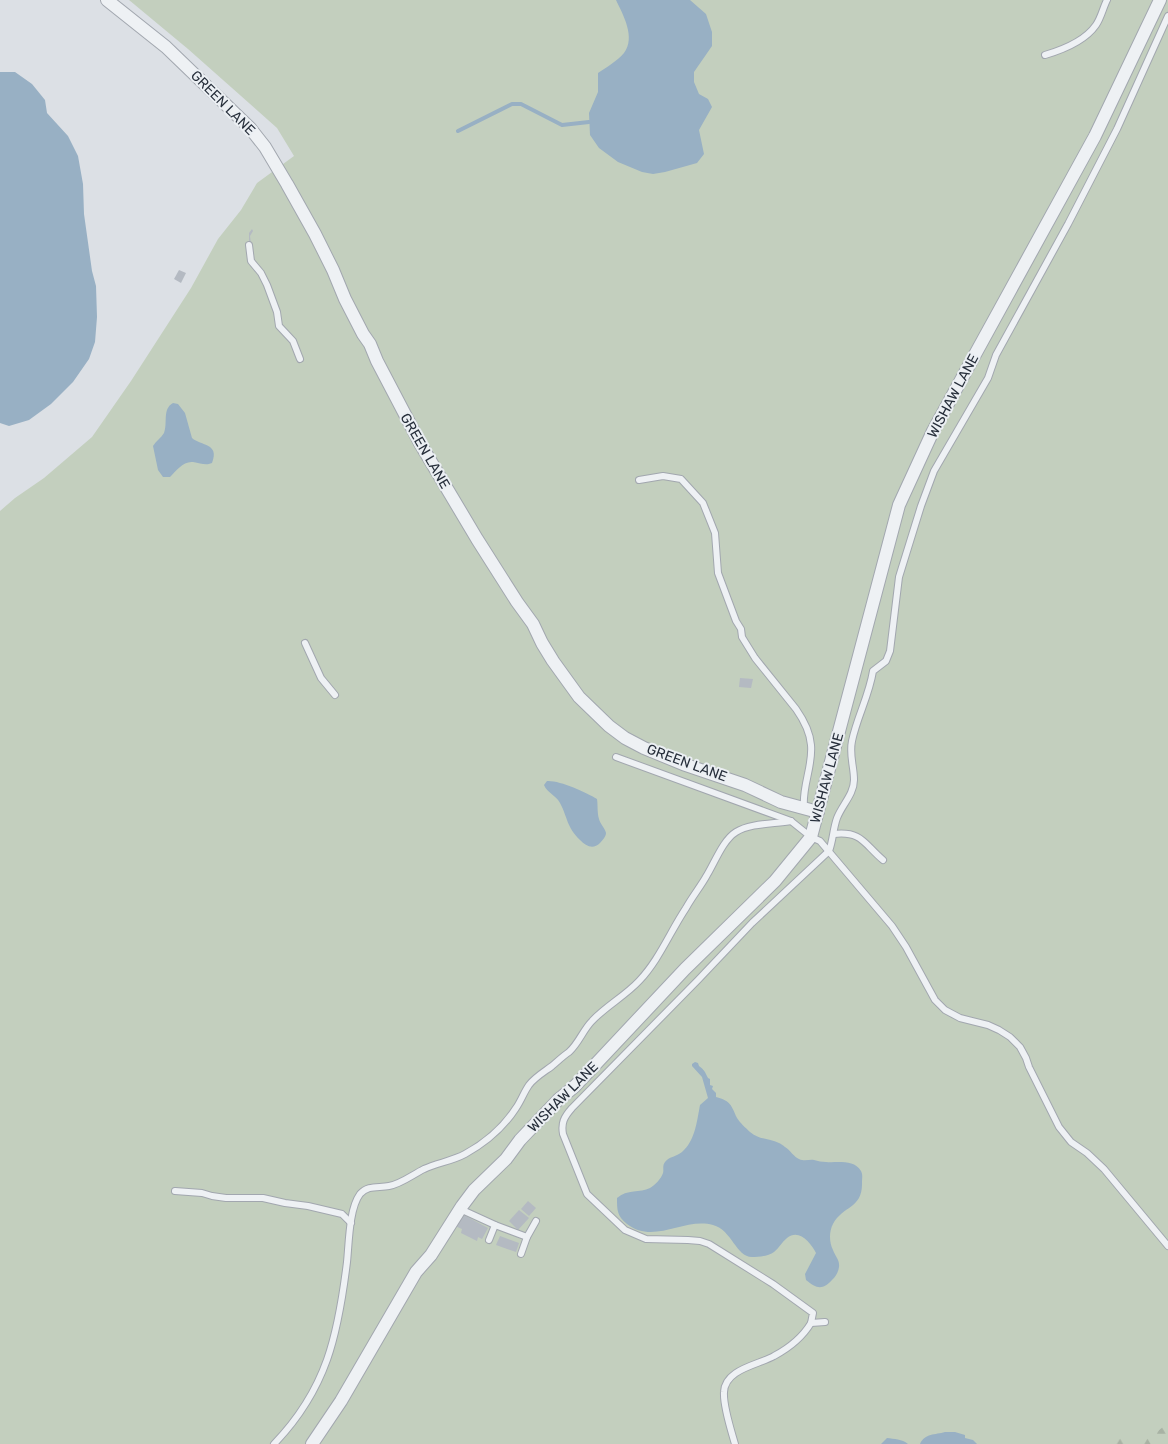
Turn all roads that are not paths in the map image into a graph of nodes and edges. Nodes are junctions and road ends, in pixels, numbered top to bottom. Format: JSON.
{"nodes":[{"id":1,"x":108,"y":0,"type":"edge"},
{"id":2,"x":1107,"y":0,"type":"edge"},
{"id":3,"x":1160,"y":0,"type":"edge"},
{"id":4,"x":1168,"y":16,"type":"edge"},
{"id":5,"x":1045,"y":56,"type":"dead end"},
{"id":6,"x":249,"y":245,"type":"dead end"},
{"id":7,"x":300,"y":359,"type":"dead end"},
{"id":8,"x":639,"y":480,"type":"dead end"},
{"id":9,"x":305,"y":642,"type":"dead end"},
{"id":10,"x":335,"y":696,"type":"dead end"},
{"id":11,"x":616,"y":757,"type":"dead end"},
{"id":12,"x":804,"y":807,"type":"junction"},
{"id":13,"x":818,"y":812,"type":"junction"},
{"id":14,"x":791,"y":821,"type":"junction"},
{"id":15,"x":834,"y":834,"type":"junction"},
{"id":16,"x":811,"y":837,"type":"junction"},
{"id":17,"x":829,"y":852,"type":"junction"},
{"id":18,"x":883,"y":860,"type":"dead end"},
{"id":19,"x":175,"y":1191,"type":"dead end"},
{"id":20,"x":460,"y":1209,"type":"junction"},
{"id":21,"x":536,"y":1221,"type":"dead end"},
{"id":22,"x":351,"y":1223,"type":"junction"},
{"id":23,"x":495,"y":1225,"type":"junction"},
{"id":24,"x":527,"y":1236,"type":"junction"},
{"id":25,"x":489,"y":1240,"type":"dead end"},
{"id":26,"x":1168,"y":1246,"type":"edge"},
{"id":27,"x":522,"y":1254,"type":"dead end"},
{"id":28,"x":813,"y":1313,"type":"junction"},
{"id":29,"x":811,"y":1323,"type":"junction"},
{"id":30,"x":274,"y":1444,"type":"edge"},
{"id":31,"x":312,"y":1444,"type":"edge"},
{"id":32,"x":735,"y":1444,"type":"edge"}],
"edges":[{"from":1,"to":12,"type":"street","name":"GREEN LANE"},
{"from":2,"to":5,"type":"lane"},
{"from":3,"to":13,"type":"street","name":"WISHAW LANE"},
{"from":4,"to":15,"type":"lane"},
{"from":6,"to":7,"type":"lane"},
{"from":8,"to":12,"type":"lane"},
{"from":9,"to":10,"type":"lane"},
{"from":11,"to":14,"type":"lane"},
{"from":12,"to":13,"type":"street","name":"GREEN LANE"},
{"from":13,"to":16,"type":"street","name":"WISHAW LANE"},
{"from":14,"to":16,"type":"lane"},
{"from":14,"to":22,"type":"lane"},
{"from":15,"to":17,"type":"lane"},
{"from":15,"to":18,"type":"lane"},
{"from":16,"to":17,"type":"lane"},
{"from":16,"to":20,"type":"street","name":"WISHAW LANE"},
{"from":17,"to":26,"type":"lane"},
{"from":17,"to":28,"type":"lane"},
{"from":19,"to":22,"type":"lane"},
{"from":20,"to":23,"type":"lane"},
{"from":20,"to":31,"type":"street","name":"WISHAW LANE"},
{"from":21,"to":24,"type":"lane"},
{"from":22,"to":30,"type":"lane"},
{"from":23,"to":24,"type":"lane"},
{"from":23,"to":25,"type":"lane"},
{"from":24,"to":27,"type":"lane"},
{"from":28,"to":29,"type":"lane"},
{"from":28,"to":29,"type":"lane"},
{"from":29,"to":32,"type":"lane"}]}
